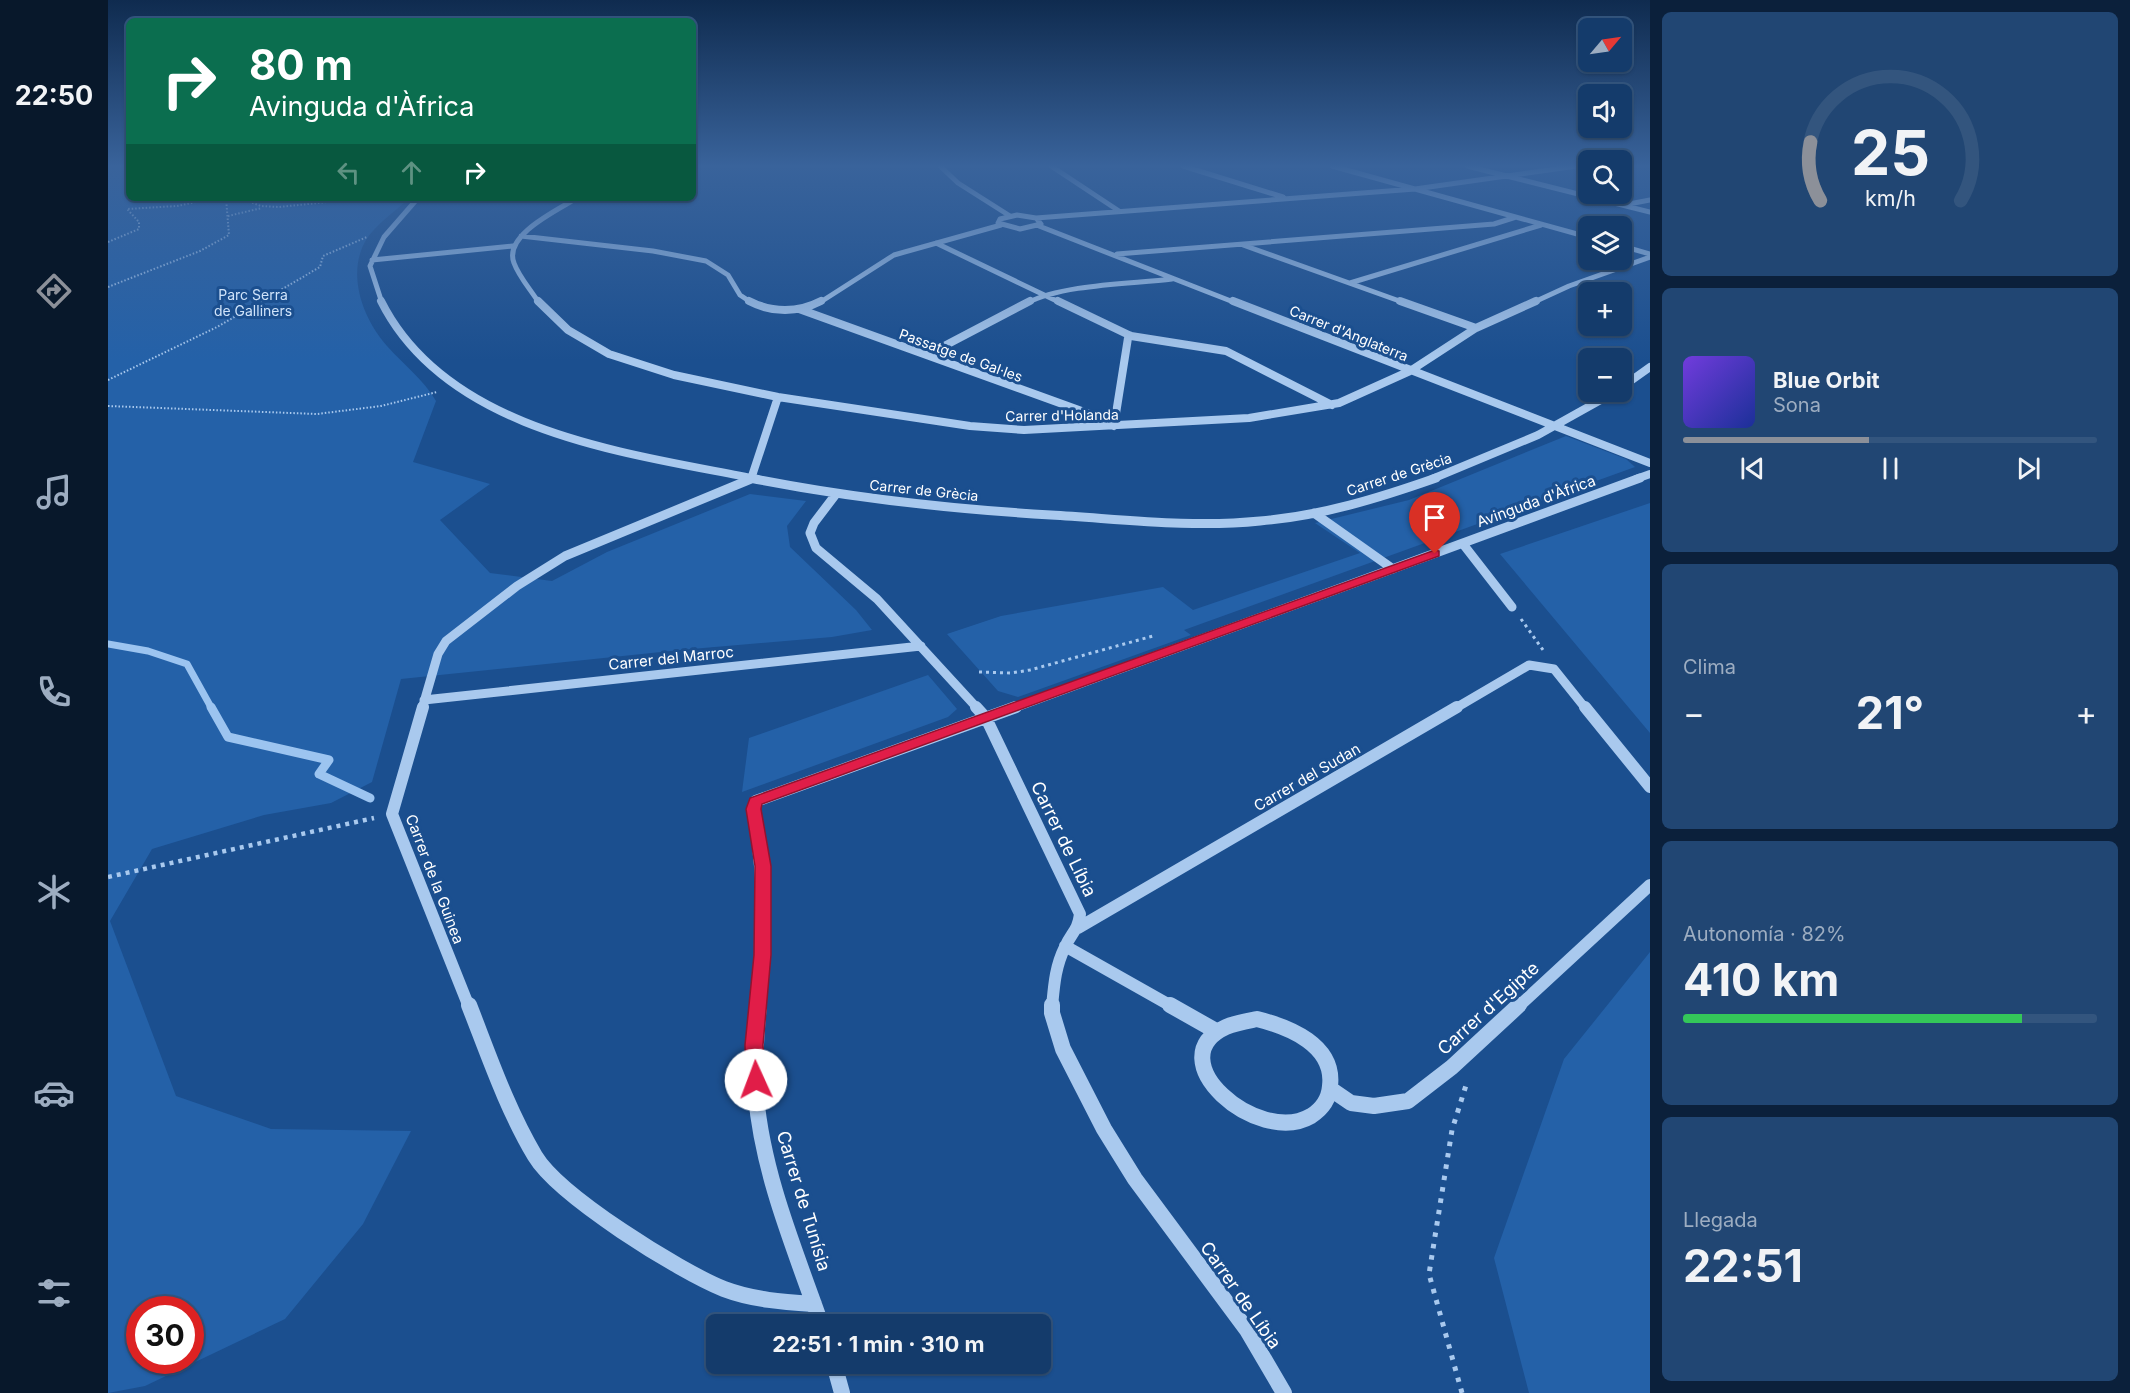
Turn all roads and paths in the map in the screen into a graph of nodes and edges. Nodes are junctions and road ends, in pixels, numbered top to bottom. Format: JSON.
{"nodes":[{"id":1,"x":134,"y":231,"type":"edge"},
{"id":2,"x":229,"y":231,"type":"edge"},
{"id":3,"x":385,"y":231,"type":"edge"},
{"id":4,"x":389,"y":231,"type":"edge"},
{"id":5,"x":527,"y":231,"type":"edge"},
{"id":6,"x":979,"y":231,"type":"edge"},
{"id":7,"x":1052,"y":231,"type":"edge"},
{"id":8,"x":1399,"y":231,"type":"edge"},
{"id":9,"x":1507,"y":231,"type":"edge"},
{"id":10,"x":1520,"y":231,"type":"edge"},
{"id":11,"x":1514,"y":233,"type":"junction"},
{"id":12,"x":521,"y":236,"type":"junction"},
{"id":13,"x":108,"y":242,"type":"edge"},
{"id":14,"x":936,"y":243,"type":"junction"},
{"id":15,"x":1240,"y":244,"type":"junction"},
{"id":16,"x":513,"y":246,"type":"junction"},
{"id":17,"x":1632,"y":250,"type":"edge"},
{"id":18,"x":1112,"y":255,"type":"junction"},
{"id":19,"x":1650,"y":256,"type":"edge"},
{"id":20,"x":372,"y":260,"type":"junction"},
{"id":21,"x":1175,"y":278,"type":"junction"},
{"id":22,"x":1350,"y":284,"type":"junction"},
{"id":23,"x":108,"y":286,"type":"edge"},
{"id":24,"x":1047,"y":294,"type":"junction"},
{"id":25,"x":799,"y":309,"type":"junction"},
{"id":26,"x":1476,"y":328,"type":"junction"},
{"id":27,"x":1131,"y":336,"type":"junction"},
{"id":28,"x":927,"y":355,"type":"junction"},
{"id":29,"x":1650,"y":367,"type":"edge"},
{"id":30,"x":1410,"y":372,"type":"junction"},
{"id":31,"x":108,"y":380,"type":"edge"},
{"id":32,"x":1632,"y":380,"type":"edge"},
{"id":33,"x":461,"y":386,"type":"junction"},
{"id":34,"x":778,"y":397,"type":"junction"},
{"id":35,"x":1601,"y":402,"type":"edge"},
{"id":36,"x":1332,"y":405,"type":"junction"},
{"id":37,"x":108,"y":406,"type":"edge"},
{"id":38,"x":1113,"y":426,"type":"junction"},
{"id":39,"x":1559,"y":426,"type":"junction"},
{"id":40,"x":1650,"y":463,"type":"edge"},
{"id":41,"x":1648,"y":477,"type":"edge"},
{"id":42,"x":751,"y":479,"type":"junction"},
{"id":43,"x":836,"y":494,"type":"junction"},
{"id":44,"x":1314,"y":513,"type":"junction"},
{"id":45,"x":1463,"y":544,"type":"junction"},
{"id":46,"x":1393,"y":569,"type":"junction"},
{"id":47,"x":1512,"y":607,"type":"joint"},
{"id":48,"x":921,"y":646,"type":"junction"},
{"id":49,"x":1547,"y":655,"type":"dead end"},
{"id":50,"x":424,"y":700,"type":"junction"},
{"id":51,"x":986,"y":718,"type":"junction"},
{"id":52,"x":1650,"y":787,"type":"edge"},
{"id":53,"x":756,"y":801,"type":"joint"},
{"id":54,"x":392,"y":814,"type":"junction"},
{"id":55,"x":108,"y":877,"type":"edge"},
{"id":56,"x":1650,"y":885,"type":"edge"},
{"id":57,"x":1078,"y":928,"type":"junction"},
{"id":58,"x":1065,"y":946,"type":"junction"},
{"id":59,"x":1216,"y":1031,"type":"junction"},
{"id":60,"x":1480,"y":1042,"type":"junction"},
{"id":61,"x":1332,"y":1090,"type":"junction"},
{"id":62,"x":814,"y":1304,"type":"junction"},
{"id":63,"x":818,"y":1314,"type":"edge"},
{"id":64,"x":837,"y":1374,"type":"edge"},
{"id":65,"x":842,"y":1393,"type":"edge"},
{"id":66,"x":1284,"y":1393,"type":"edge"},
{"id":67,"x":1462,"y":1393,"type":"edge"}],
"edges":[{"from":1,"to":13,"type":"path"},
{"from":2,"to":23,"type":"path"},
{"from":3,"to":31,"type":"path"},
{"from":4,"to":20,"type":"street"},
{"from":5,"to":12,"type":"street"},
{"from":6,"to":14,"type":"street"},
{"from":7,"to":18,"type":"street","name":"Carrer d'Anglaterra"},
{"from":8,"to":15,"type":"street"},
{"from":9,"to":11,"type":"street"},
{"from":10,"to":11,"type":"street"},
{"from":11,"to":22,"type":"street"},
{"from":12,"to":16,"type":"street"},
{"from":12,"to":25,"type":"street"},
{"from":14,"to":24,"type":"street"},
{"from":14,"to":25,"type":"street"},
{"from":15,"to":18,"type":"street"},
{"from":15,"to":22,"type":"street"},
{"from":16,"to":20,"type":"street"},
{"from":16,"to":34,"type":"street","name":"Carrer d'Holanda"},
{"from":17,"to":19,"type":"street"},
{"from":18,"to":21,"type":"street","name":"Carrer d'Anglaterra"},
{"from":19,"to":26,"type":"street","name":"Carrer d'Holanda"},
{"from":20,"to":33,"type":"street","name":"Carrer de Grècia"},
{"from":21,"to":24,"type":"street"},
{"from":21,"to":30,"type":"street","name":"Carrer d'Anglaterra"},
{"from":22,"to":26,"type":"street"},
{"from":24,"to":27,"type":"street"},
{"from":24,"to":28,"type":"street"},
{"from":25,"to":28,"type":"street","name":"Passatge de Gal·les"},
{"from":26,"to":30,"type":"street","name":"Carrer d'Holanda"},
{"from":27,"to":36,"type":"street"},
{"from":27,"to":38,"type":"street"},
{"from":28,"to":38,"type":"street","name":"Passatge de Gal·les"},
{"from":29,"to":32,"type":"street"},
{"from":30,"to":36,"type":"street","name":"Carrer d'Holanda"},
{"from":30,"to":39,"type":"street","name":"Carrer d'Anglaterra"},
{"from":33,"to":37,"type":"path"},
{"from":33,"to":42,"type":"street","name":"Carrer de Grècia"},
{"from":34,"to":38,"type":"street","name":"Carrer d'Holanda"},
{"from":34,"to":42,"type":"street"},
{"from":35,"to":39,"type":"street","name":"Carrer de Grècia"},
{"from":36,"to":38,"type":"street","name":"Carrer d'Holanda"},
{"from":39,"to":40,"type":"street","name":"Carrer d'Anglaterra"},
{"from":39,"to":44,"type":"street","name":"Carrer de Grècia"},
{"from":41,"to":45,"type":"street","name":"Avinguda d'Àfrica"},
{"from":42,"to":43,"type":"street","name":"Carrer de Grècia"},
{"from":42,"to":50,"type":"street","name":"Carrer de la Guinea"},
{"from":43,"to":44,"type":"street","name":"Carrer de Grècia"},
{"from":43,"to":48,"type":"street","name":"Carrer de Líbia"},
{"from":44,"to":46,"type":"street"},
{"from":45,"to":46,"type":"street","name":"Avinguda d'Àfrica"},
{"from":45,"to":47,"type":"street"},
{"from":46,"to":51,"type":"street","name":"Avinguda d'Àfrica"},
{"from":47,"to":49,"type":"path"},
{"from":48,"to":50,"type":"street","name":"Carrer del Marroc"},
{"from":48,"to":51,"type":"street","name":"Carrer de Líbia"},
{"from":50,"to":54,"type":"street","name":"Carrer de la Guinea"},
{"from":51,"to":53,"type":"street","name":"Avinguda d'Àfrica"},
{"from":51,"to":57,"type":"street","name":"Carrer de Líbia"},
{"from":52,"to":57,"type":"street","name":"Carrer del Sudan"},
{"from":53,"to":62,"type":"street","name":"Carrer de Tunísia"},
{"from":54,"to":55,"type":"path"},
{"from":54,"to":62,"type":"street","name":"Carrer de la Guinea"},
{"from":56,"to":60,"type":"street","name":"Carrer d'Egipte"},
{"from":57,"to":58,"type":"street","name":"Carrer de Líbia"},
{"from":58,"to":59,"type":"street"},
{"from":58,"to":66,"type":"street","name":"Carrer de Líbia"},
{"from":59,"to":61,"type":"street"},
{"from":59,"to":61,"type":"street"},
{"from":60,"to":61,"type":"street","name":"Carrer d'Egipte"},
{"from":60,"to":67,"type":"path"},
{"from":62,"to":63,"type":"street","name":"Carrer de Tunísia"},
{"from":64,"to":65,"type":"street"}]}
